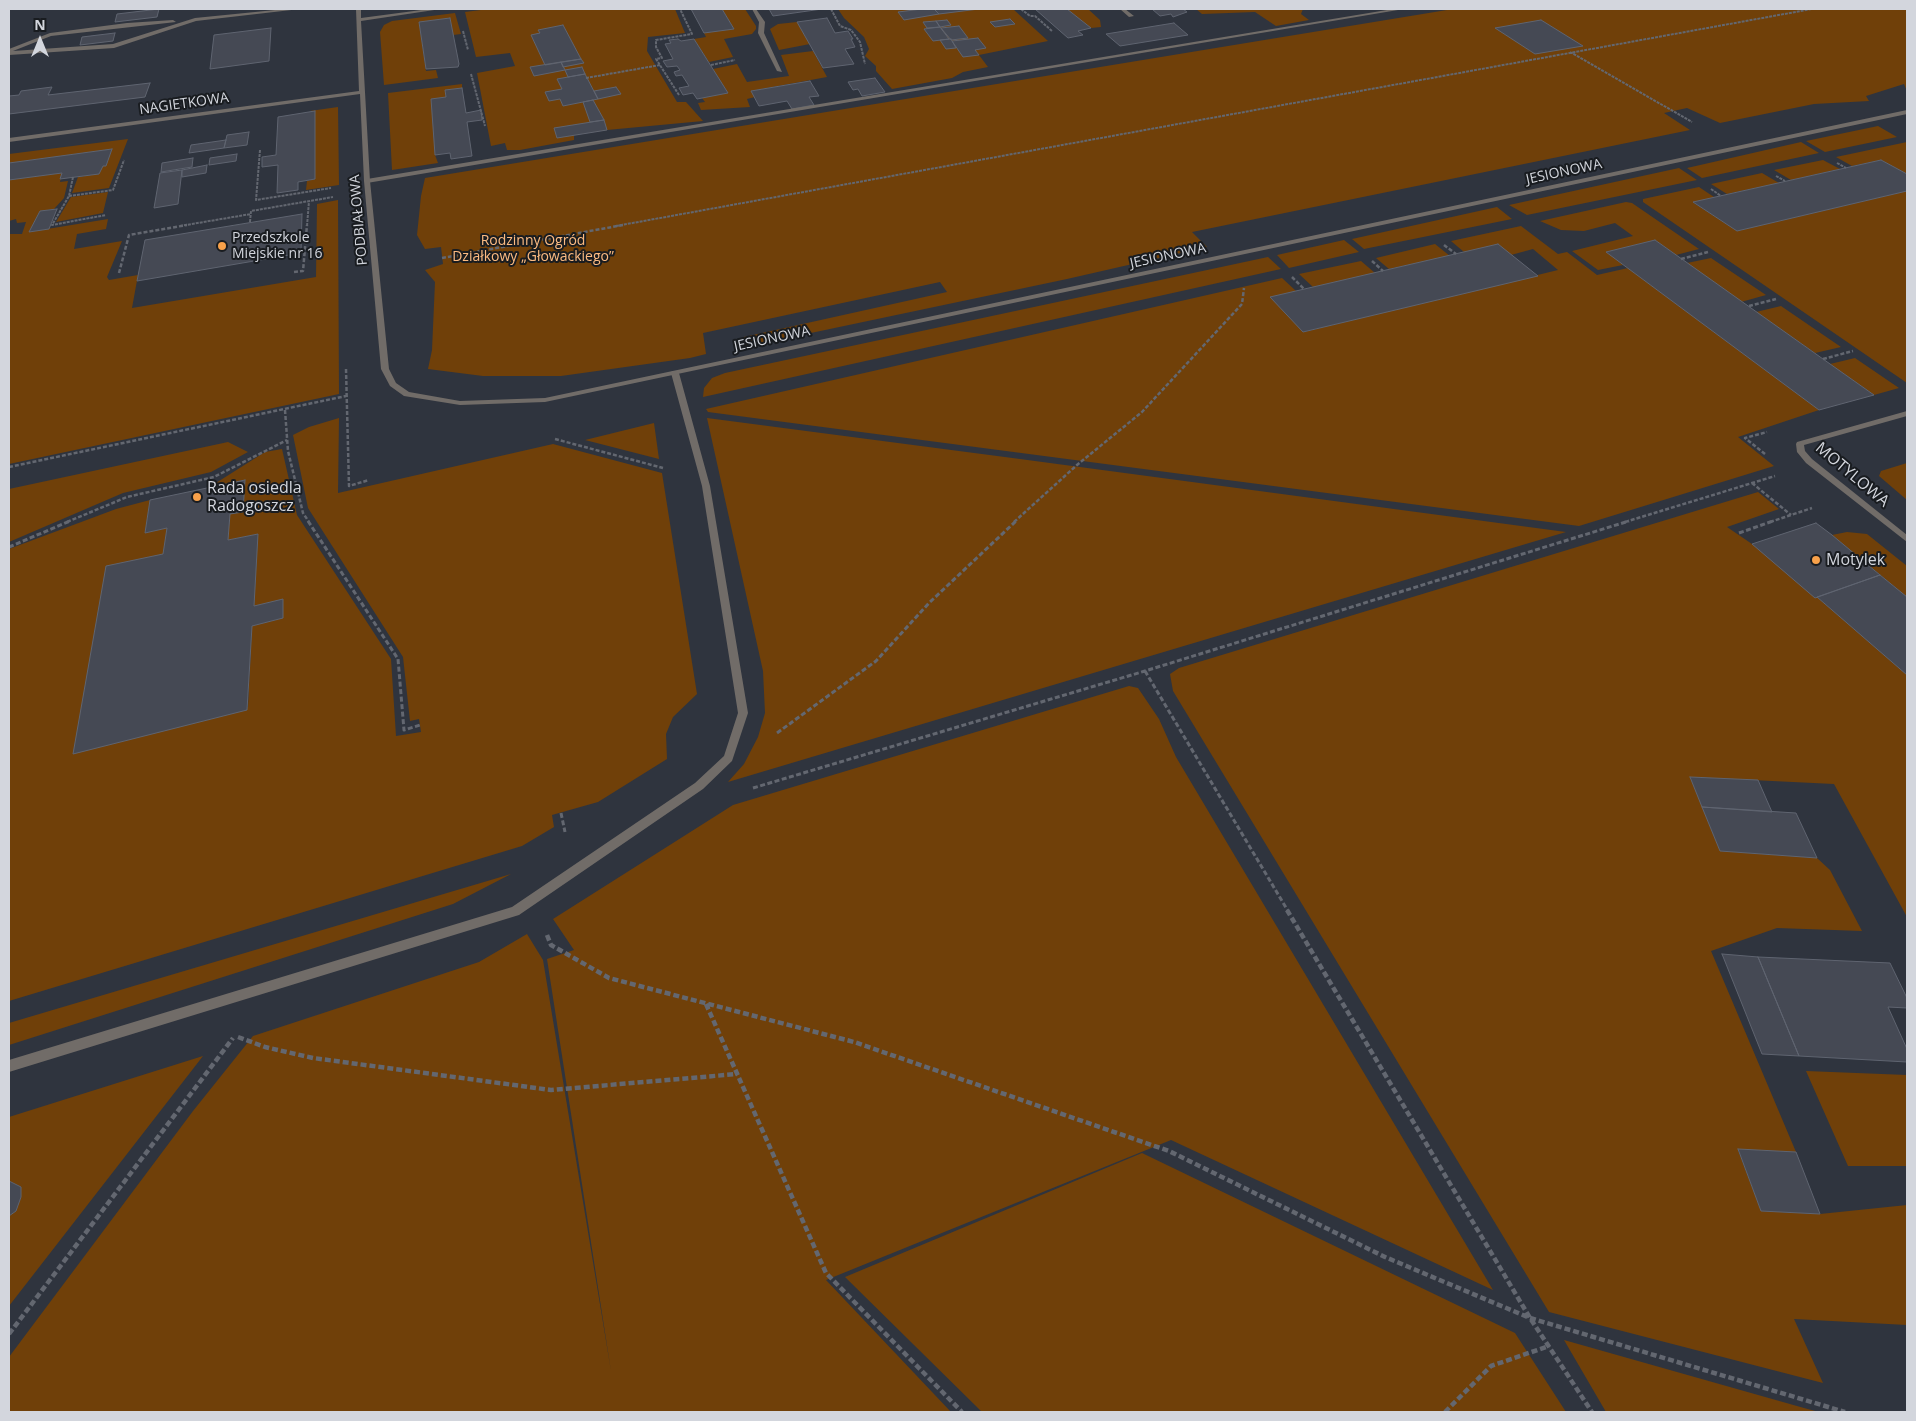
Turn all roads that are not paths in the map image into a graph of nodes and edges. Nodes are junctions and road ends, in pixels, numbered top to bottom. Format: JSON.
{"nodes":[{"id":1,"x":296,"y":9,"type":"edge"},
{"id":2,"x":358,"y":9,"type":"edge"},
{"id":3,"x":438,"y":9,"type":"edge"},
{"id":4,"x":754,"y":9,"type":"edge"},
{"id":5,"x":1122,"y":9,"type":"edge"},
{"id":6,"x":1401,"y":9,"type":"edge"},
{"id":7,"x":196,"y":11,"type":"dead end"},
{"id":8,"x":1130,"y":16,"type":"dead end"},
{"id":9,"x":206,"y":18,"type":"junction"},
{"id":10,"x":358,"y":20,"type":"junction"},
{"id":11,"x":186,"y":22,"type":"junction"},
{"id":12,"x":9,"y":52,"type":"edge"},
{"id":13,"x":780,"y":71,"type":"dead end"},
{"id":14,"x":363,"y":92,"type":"junction"},
{"id":15,"x":1907,"y":112,"type":"edge"},
{"id":16,"x":9,"y":140,"type":"edge"},
{"id":17,"x":368,"y":181,"type":"junction"},
{"id":18,"x":675,"y":373,"type":"junction"},
{"id":19,"x":432,"y":399,"type":"joint"},
{"id":20,"x":1907,"y":413,"type":"edge"},
{"id":21,"x":1907,"y":540,"type":"edge"},
{"id":22,"x":9,"y":1066,"type":"edge"}],
"edges":[{"from":1,"to":9,"type":"street"},
{"from":2,"to":10,"type":"street","name":"PODBIAŁOWA"},
{"from":3,"to":10,"type":"street"},
{"from":4,"to":13,"type":"street"},
{"from":5,"to":8,"type":"street"},
{"from":6,"to":17,"type":"street"},
{"from":7,"to":9,"type":"street"},
{"from":9,"to":11,"type":"street"},
{"from":10,"to":14,"type":"street","name":"PODBIAŁOWA"},
{"from":11,"to":12,"type":"street"},
{"from":11,"to":12,"type":"street"},
{"from":14,"to":16,"type":"street","name":"NAGIETKOWA"},
{"from":14,"to":17,"type":"street","name":"PODBIAŁOWA"},
{"from":15,"to":18,"type":"street","name":"JESIONOWA"},
{"from":17,"to":19,"type":"street","name":"PODBIAŁOWA"},
{"from":18,"to":19,"type":"street","name":"JESIONOWA"},
{"from":18,"to":22,"type":"street"},
{"from":20,"to":21,"type":"street","name":"MOTYLOWA"}]}
